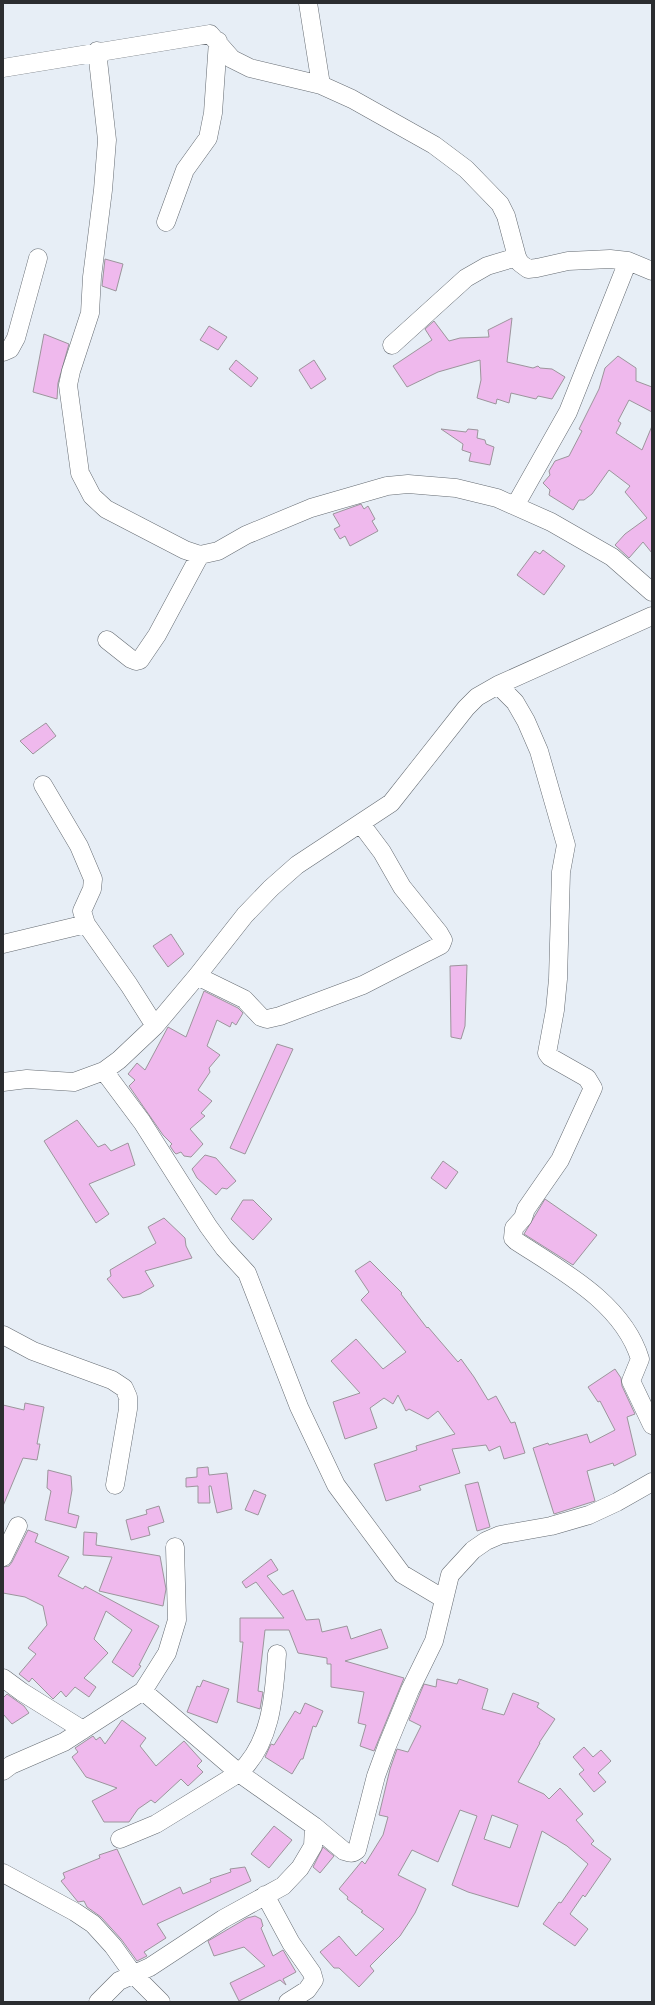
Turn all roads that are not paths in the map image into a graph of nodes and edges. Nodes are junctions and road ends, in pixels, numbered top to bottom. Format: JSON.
{"nodes":[{"id":1,"x":308,"y":3,"type":"edge"},
{"id":2,"x":218,"y":42,"type":"junction"},
{"id":3,"x":98,"y":52,"type":"junction"},
{"id":4,"x":3,"y":68,"type":"edge"},
{"id":5,"x":321,"y":85,"type":"junction"},
{"id":6,"x":166,"y":222,"type":"dead end"},
{"id":7,"x":38,"y":258,"type":"dead end"},
{"id":8,"x":517,"y":258,"type":"junction"},
{"id":9,"x":628,"y":261,"type":"junction"},
{"id":10,"x":652,"y":271,"type":"edge"},
{"id":11,"x":392,"y":345,"type":"dead end"},
{"id":12,"x":3,"y":352,"type":"edge"},
{"id":13,"x":516,"y":506,"type":"junction"},
{"id":14,"x":200,"y":555,"type":"junction"},
{"id":15,"x":652,"y":592,"type":"edge"},
{"id":16,"x":652,"y":616,"type":"edge"},
{"id":17,"x":107,"y":640,"type":"dead end"},
{"id":18,"x":498,"y":685,"type":"junction"},
{"id":19,"x":43,"y":785,"type":"dead end"},
{"id":20,"x":361,"y":824,"type":"junction"},
{"id":21,"x":86,"y":924,"type":"junction"},
{"id":22,"x":3,"y":944,"type":"edge"},
{"id":23,"x":197,"y":976,"type":"junction"},
{"id":24,"x":155,"y":1026,"type":"junction"},
{"id":25,"x":104,"y":1070,"type":"junction"},
{"id":26,"x":3,"y":1082,"type":"edge"},
{"id":27,"x":3,"y":1335,"type":"edge"},
{"id":28,"x":652,"y":1425,"type":"edge"},
{"id":29,"x":652,"y":1482,"type":"edge"},
{"id":30,"x":115,"y":1485,"type":"dead end"},
{"id":31,"x":18,"y":1526,"type":"dead end"},
{"id":32,"x":175,"y":1547,"type":"dead end"},
{"id":33,"x":3,"y":1557,"type":"edge"},
{"id":34,"x":444,"y":1599,"type":"junction"},
{"id":35,"x":277,"y":1654,"type":"dead end"},
{"id":36,"x":3,"y":1678,"type":"edge"},
{"id":37,"x":143,"y":1691,"type":"junction"},
{"id":38,"x":83,"y":1730,"type":"junction"},
{"id":39,"x":3,"y":1771,"type":"edge"},
{"id":40,"x":239,"y":1773,"type":"junction"},
{"id":41,"x":314,"y":1826,"type":"junction"},
{"id":42,"x":120,"y":1839,"type":"dead end"},
{"id":43,"x":3,"y":1873,"type":"edge"},
{"id":44,"x":265,"y":1895,"type":"junction"},
{"id":45,"x":133,"y":1974,"type":"junction"},
{"id":46,"x":98,"y":2002,"type":"edge"},
{"id":47,"x":161,"y":2002,"type":"edge"},
{"id":48,"x":288,"y":2002,"type":"edge"}],
"edges":[{"from":1,"to":5,"type":"street"},
{"from":2,"to":3,"type":"street"},
{"from":2,"to":5,"type":"street"},
{"from":2,"to":6,"type":"street"},
{"from":3,"to":4,"type":"street"},
{"from":3,"to":14,"type":"street"},
{"from":5,"to":8,"type":"street"},
{"from":7,"to":12,"type":"street"},
{"from":8,"to":9,"type":"street"},
{"from":8,"to":11,"type":"street"},
{"from":9,"to":10,"type":"street"},
{"from":9,"to":13,"type":"street"},
{"from":13,"to":14,"type":"street"},
{"from":13,"to":15,"type":"street"},
{"from":14,"to":17,"type":"street"},
{"from":16,"to":18,"type":"street"},
{"from":18,"to":20,"type":"street"},
{"from":18,"to":28,"type":"street"},
{"from":19,"to":21,"type":"street"},
{"from":20,"to":23,"type":"street"},
{"from":20,"to":23,"type":"street"},
{"from":21,"to":22,"type":"street"},
{"from":21,"to":24,"type":"street"},
{"from":23,"to":24,"type":"street"},
{"from":24,"to":25,"type":"street"},
{"from":25,"to":26,"type":"street"},
{"from":25,"to":34,"type":"street"},
{"from":27,"to":30,"type":"street"},
{"from":29,"to":34,"type":"street"},
{"from":31,"to":33,"type":"street"},
{"from":32,"to":37,"type":"street"},
{"from":34,"to":41,"type":"street"},
{"from":35,"to":40,"type":"street"},
{"from":36,"to":38,"type":"street"},
{"from":37,"to":38,"type":"street"},
{"from":37,"to":40,"type":"street"},
{"from":38,"to":39,"type":"street"},
{"from":40,"to":41,"type":"street"},
{"from":40,"to":42,"type":"street"},
{"from":41,"to":44,"type":"street"},
{"from":43,"to":45,"type":"street"},
{"from":44,"to":45,"type":"street"},
{"from":44,"to":48,"type":"street"},
{"from":45,"to":46,"type":"street"},
{"from":45,"to":47,"type":"street"}]}
